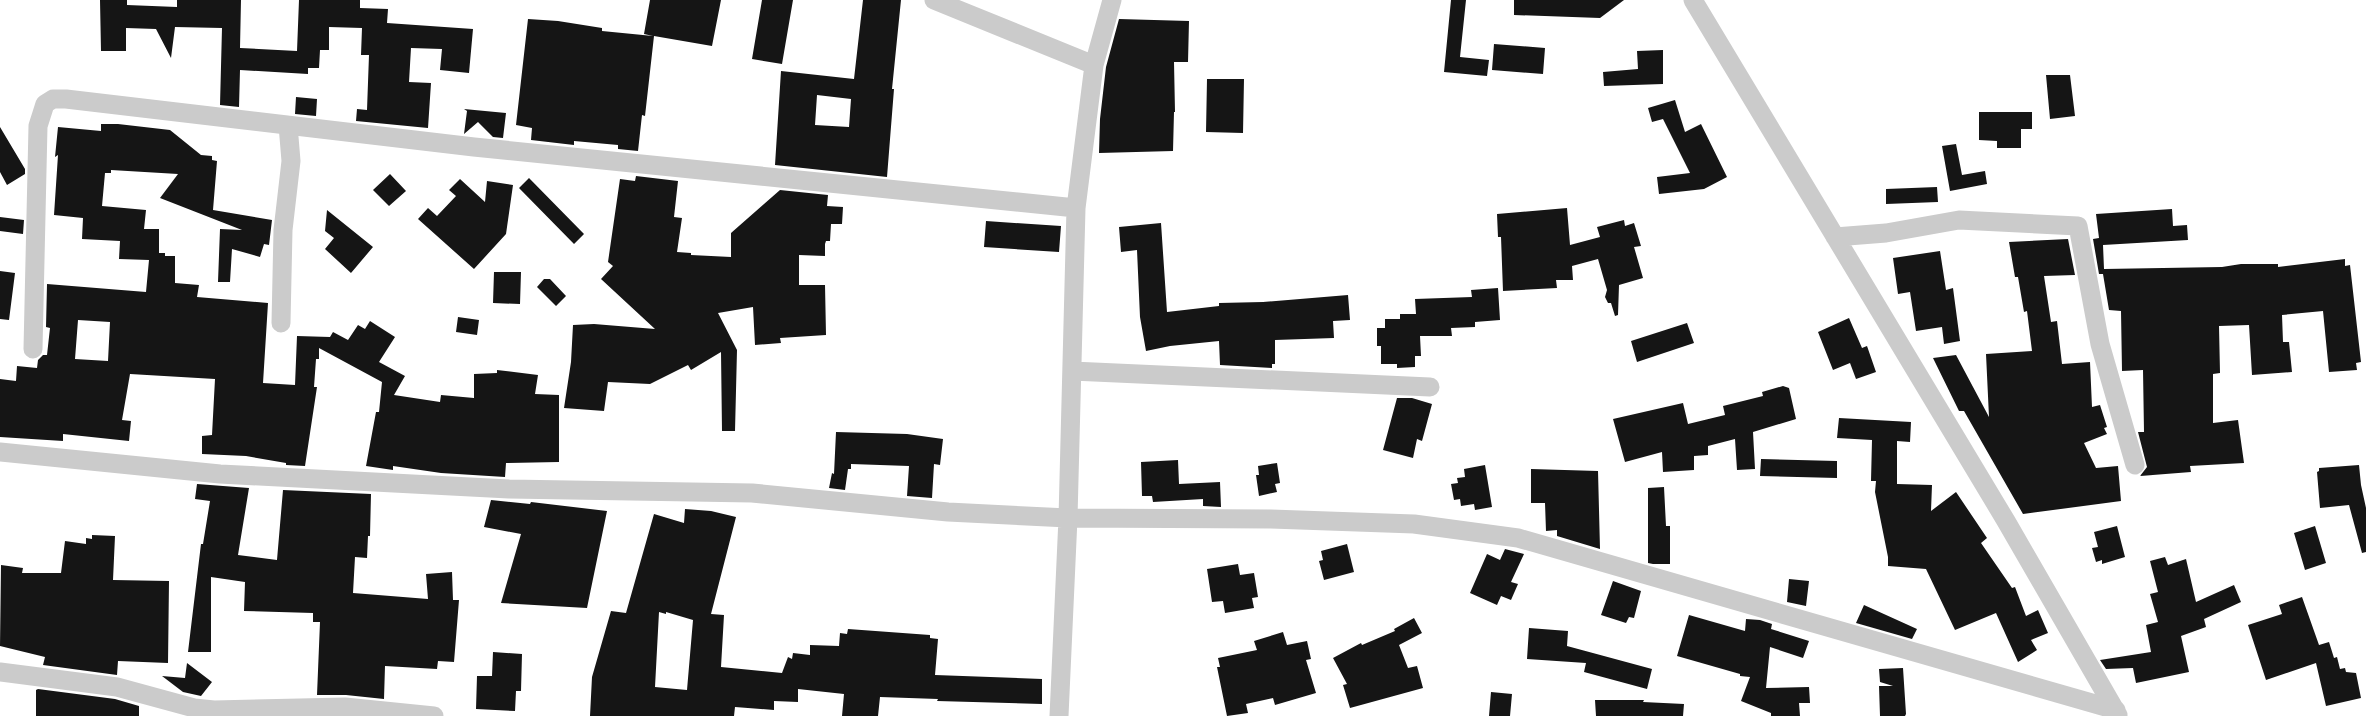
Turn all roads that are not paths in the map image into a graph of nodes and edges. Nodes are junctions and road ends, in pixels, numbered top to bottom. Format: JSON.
{"nodes":[{"id":1,"x":934,"y":0,"type":"edge"},
{"id":2,"x":1112,"y":0,"type":"edge"},
{"id":3,"x":1693,"y":0,"type":"edge"},
{"id":4,"x":1094,"y":65,"type":"junction"},
{"id":5,"x":289,"y":125,"type":"junction"},
{"id":6,"x":1076,"y":208,"type":"junction"},
{"id":7,"x":1835,"y":237,"type":"junction"},
{"id":8,"x":281,"y":323,"type":"dead end"},
{"id":9,"x":33,"y":349,"type":"dead end"},
{"id":10,"x":1072,"y":371,"type":"junction"},
{"id":11,"x":1430,"y":387,"type":"dead end"},
{"id":12,"x":0,"y":452,"type":"edge"},
{"id":13,"x":2135,"y":465,"type":"dead end"},
{"id":14,"x":1068,"y":518,"type":"junction"},
{"id":15,"x":0,"y":672,"type":"edge"},
{"id":16,"x":2117,"y":713,"type":"edge"},
{"id":17,"x":434,"y":716,"type":"edge"},
{"id":18,"x":1059,"y":716,"type":"edge"}],
"edges":[{"from":1,"to":4,"type":"street"},
{"from":2,"to":4,"type":"street"},
{"from":3,"to":7,"type":"street"},
{"from":4,"to":6,"type":"street"},
{"from":5,"to":6,"type":"street"},
{"from":5,"to":8,"type":"street"},
{"from":5,"to":9,"type":"street"},
{"from":6,"to":10,"type":"street"},
{"from":7,"to":13,"type":"street"},
{"from":7,"to":16,"type":"street"},
{"from":10,"to":11,"type":"street"},
{"from":10,"to":14,"type":"street"},
{"from":12,"to":14,"type":"street"},
{"from":14,"to":16,"type":"street"},
{"from":14,"to":18,"type":"street"},
{"from":15,"to":17,"type":"street"}]}
